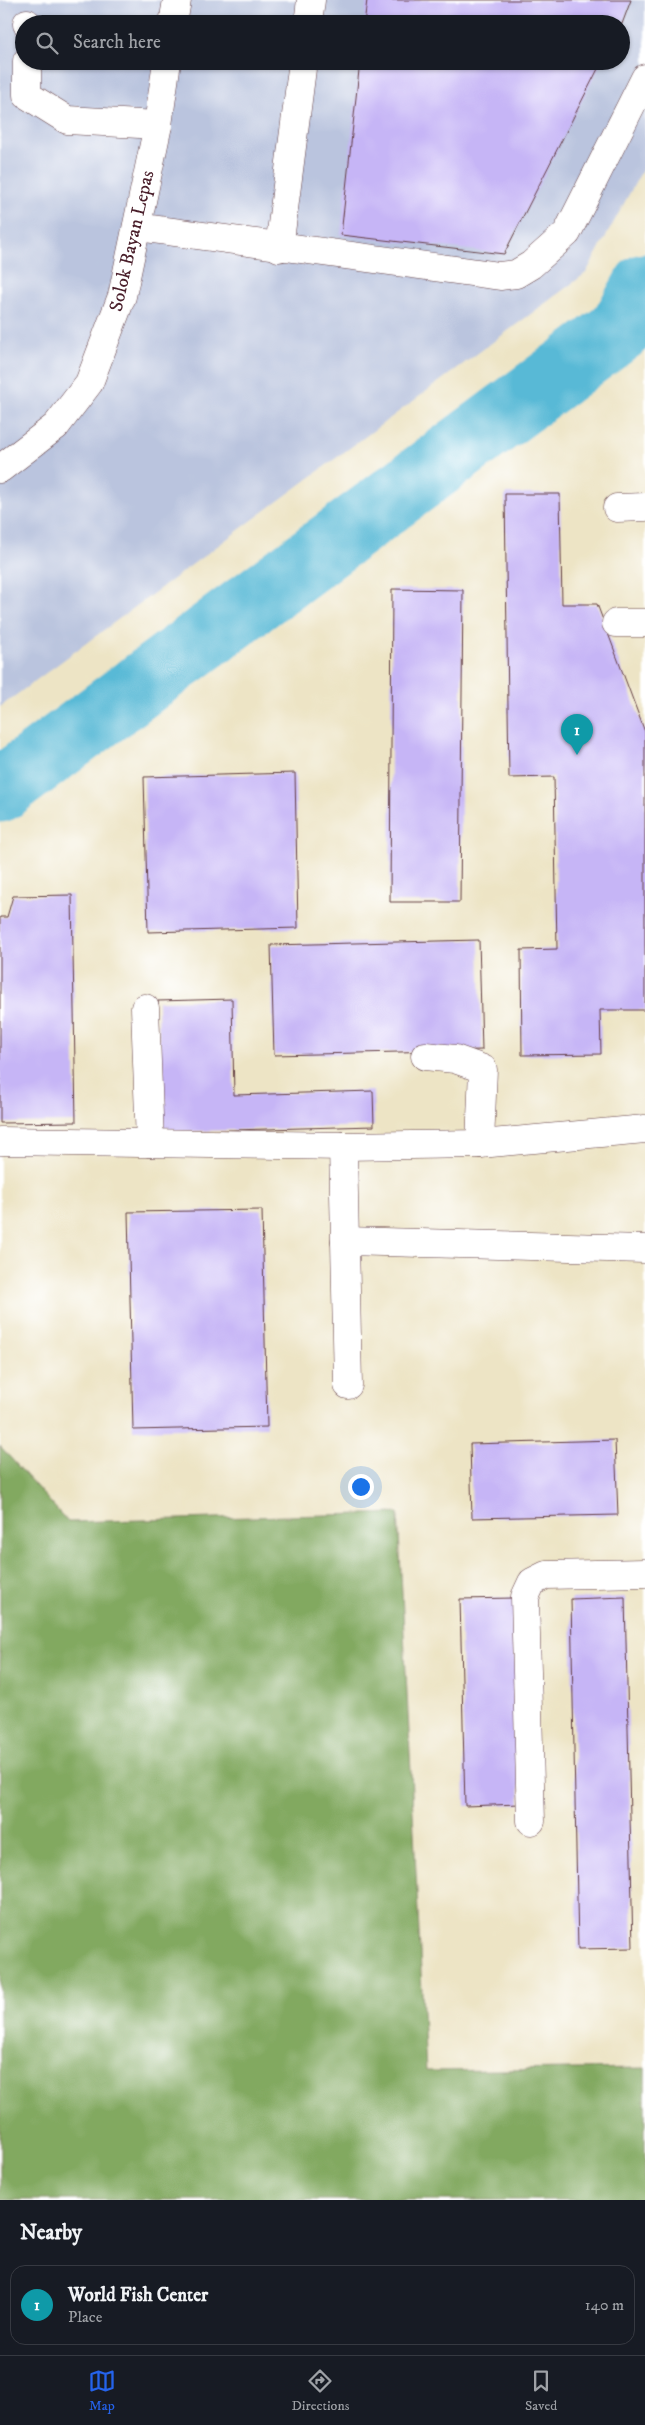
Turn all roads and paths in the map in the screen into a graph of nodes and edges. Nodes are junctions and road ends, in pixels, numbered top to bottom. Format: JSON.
{"nodes":[{"id":1,"x":176,"y":0,"type":"edge"},
{"id":2,"x":311,"y":0,"type":"edge"},
{"id":3,"x":174,"y":15,"type":"edge"},
{"id":4,"x":309,"y":15,"type":"edge"},
{"id":5,"x":27,"y":70,"type":"edge"},
{"id":6,"x":166,"y":70,"type":"edge"},
{"id":7,"x":302,"y":70,"type":"edge"},
{"id":8,"x":645,"y":78,"type":"edge"},
{"id":9,"x":158,"y":125,"type":"junction"},
{"id":10,"x":137,"y":227,"type":"junction"},
{"id":11,"x":278,"y":248,"type":"junction"},
{"id":12,"x":0,"y":469,"type":"edge"},
{"id":13,"x":645,"y":507,"type":"edge"},
{"id":14,"x":617,"y":508,"type":"dead end"},
{"id":15,"x":616,"y":623,"type":"dead end"},
{"id":16,"x":645,"y":623,"type":"edge"},
{"id":17,"x":144,"y":1008,"type":"dead end"},
{"id":18,"x":425,"y":1056,"type":"dead end"},
{"id":19,"x":645,"y":1130,"type":"edge"},
{"id":20,"x":0,"y":1141,"type":"edge"},
{"id":21,"x":150,"y":1143,"type":"junction"},
{"id":22,"x":480,"y":1144,"type":"junction"},
{"id":23,"x":343,"y":1146,"type":"junction"},
{"id":24,"x":345,"y":1241,"type":"junction"},
{"id":25,"x":645,"y":1249,"type":"edge"},
{"id":26,"x":348,"y":1385,"type":"dead end"},
{"id":27,"x":645,"y":1573,"type":"edge"},
{"id":28,"x":531,"y":1821,"type":"dead end"}],
"edges":[{"from":1,"to":3,"type":"street"},
{"from":2,"to":4,"type":"street"},
{"from":5,"to":9,"type":"street"},
{"from":6,"to":9,"type":"street","name":"Solok Bayan Lepas"},
{"from":7,"to":11,"type":"street"},
{"from":8,"to":11,"type":"street"},
{"from":9,"to":10,"type":"street","name":"Solok Bayan Lepas"},
{"from":10,"to":11,"type":"street"},
{"from":10,"to":12,"type":"street","name":"Solok Bayan Lepas"},
{"from":13,"to":14,"type":"street"},
{"from":15,"to":16,"type":"street"},
{"from":17,"to":21,"type":"street"},
{"from":18,"to":22,"type":"street"},
{"from":19,"to":22,"type":"street"},
{"from":20,"to":21,"type":"street"},
{"from":21,"to":23,"type":"street"},
{"from":22,"to":23,"type":"street"},
{"from":23,"to":24,"type":"street"},
{"from":24,"to":25,"type":"street"},
{"from":24,"to":26,"type":"street"},
{"from":27,"to":28,"type":"street"}]}
